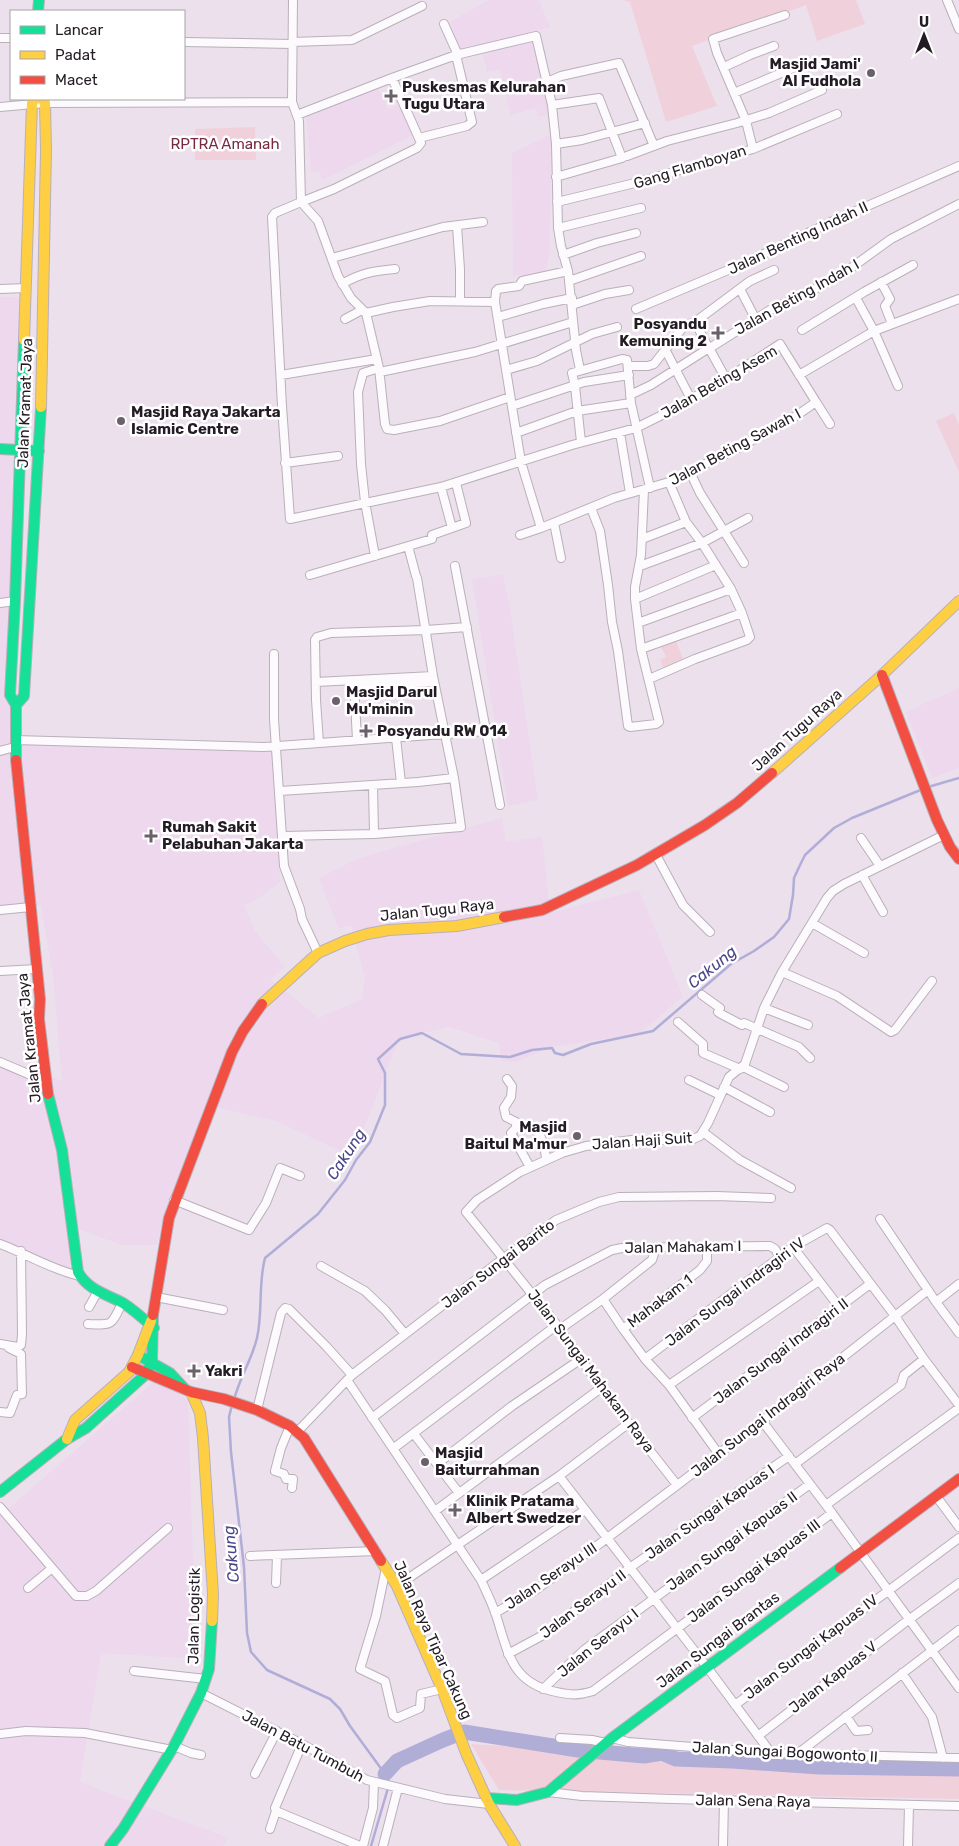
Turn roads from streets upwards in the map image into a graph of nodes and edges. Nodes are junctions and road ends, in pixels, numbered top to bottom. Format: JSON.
{"nodes":[{"id":1,"x":293,"y":0,"type":"edge"},
{"id":2,"x":947,"y":0,"type":"edge"},
{"id":3,"x":422,"y":6,"type":"dead end"},
{"id":4,"x":785,"y":15,"type":"dead end"},
{"id":5,"x":444,"y":24,"type":"dead end"},
{"id":6,"x":959,"y":28,"type":"edge"},
{"id":7,"x":185,"y":42,"type":"edge"},
{"id":8,"x":292,"y":43,"type":"junction"},
{"id":9,"x":774,"y":46,"type":"dead end"},
{"id":10,"x":457,"y":55,"type":"junction"},
{"id":11,"x":805,"y":64,"type":"dead end"},
{"id":12,"x":724,"y":67,"type":"junction"},
{"id":13,"x":392,"y":78,"type":"junction"},
{"id":14,"x":547,"y":82,"type":"junction"},
{"id":15,"x":822,"y":90,"type":"dead end"},
{"id":16,"x":734,"y":93,"type":"junction"},
{"id":17,"x":38,"y":101,"type":"edge"},
{"id":18,"x":292,"y":102,"type":"junction"},
{"id":19,"x":552,"y":105,"type":"junction"},
{"id":20,"x":0,"y":107,"type":"edge"},
{"id":21,"x":837,"y":114,"type":"dead end"},
{"id":22,"x":297,"y":115,"type":"junction"},
{"id":23,"x":746,"y":121,"type":"junction"},
{"id":24,"x":644,"y":123,"type":"junction"},
{"id":25,"x":612,"y":132,"type":"junction"},
{"id":26,"x":419,"y":138,"type":"junction"},
{"id":27,"x":556,"y":144,"type":"junction"},
{"id":28,"x":654,"y":146,"type":"junction"},
{"id":29,"x":753,"y":149,"type":"junction"},
{"id":30,"x":625,"y":157,"type":"junction"},
{"id":31,"x":959,"y":166,"type":"edge"},
{"id":32,"x":556,"y":177,"type":"junction"},
{"id":33,"x":301,"y":202,"type":"junction"},
{"id":34,"x":557,"y":202,"type":"junction"},
{"id":35,"x":959,"y":204,"type":"edge"},
{"id":36,"x":641,"y":208,"type":"dead end"},
{"id":37,"x":482,"y":222,"type":"dead end"},
{"id":38,"x":457,"y":226,"type":"junction"},
{"id":39,"x":558,"y":228,"type":"junction"},
{"id":40,"x":636,"y":232,"type":"dead end"},
{"id":41,"x":563,"y":255,"type":"junction"},
{"id":42,"x":640,"y":256,"type":"dead end"},
{"id":43,"x":332,"y":258,"type":"junction"},
{"id":44,"x":913,"y":265,"type":"dead end"},
{"id":45,"x":395,"y":269,"type":"dead end"},
{"id":46,"x":774,"y":270,"type":"dead end"},
{"id":47,"x":568,"y":271,"type":"junction"},
{"id":48,"x":569,"y":281,"type":"junction"},
{"id":49,"x":881,"y":282,"type":"junction"},
{"id":50,"x":342,"y":284,"type":"junction"},
{"id":51,"x":26,"y":288,"type":"junction"},
{"id":52,"x":0,"y":289,"type":"edge"},
{"id":53,"x":629,"y":290,"type":"dead end"},
{"id":54,"x":740,"y":290,"type":"junction"},
{"id":55,"x":856,"y":298,"type":"junction"},
{"id":56,"x":959,"y":299,"type":"edge"},
{"id":57,"x":572,"y":301,"type":"junction"},
{"id":58,"x":460,"y":302,"type":"junction"},
{"id":59,"x":495,"y":302,"type":"junction"},
{"id":60,"x":636,"y":308,"type":"dead end"},
{"id":61,"x":364,"y":311,"type":"junction"},
{"id":62,"x":498,"y":317,"type":"junction"},
{"id":63,"x":755,"y":318,"type":"junction"},
{"id":64,"x":345,"y":319,"type":"dead end"},
{"id":65,"x":573,"y":322,"type":"junction"},
{"id":66,"x":695,"y":322,"type":"junction"},
{"id":67,"x":892,"y":324,"type":"junction"},
{"id":68,"x":617,"y":327,"type":"dead end"},
{"id":69,"x":802,"y":330,"type":"dead end"},
{"id":70,"x":874,"y":331,"type":"junction"},
{"id":71,"x":576,"y":342,"type":"junction"},
{"id":72,"x":503,"y":344,"type":"junction"},
{"id":73,"x":710,"y":346,"type":"junction"},
{"id":74,"x":666,"y":351,"type":"junction"},
{"id":75,"x":377,"y":359,"type":"junction"},
{"id":76,"x":628,"y":366,"type":"junction"},
{"id":77,"x":379,"y":370,"type":"junction"},
{"id":78,"x":506,"y":370,"type":"junction"},
{"id":79,"x":580,"y":370,"type":"junction"},
{"id":80,"x":676,"y":370,"type":"junction"},
{"id":81,"x":280,"y":374,"type":"junction"},
{"id":82,"x":800,"y":375,"type":"junction"},
{"id":83,"x":629,"y":376,"type":"junction"},
{"id":84,"x":726,"y":379,"type":"junction"},
{"id":85,"x":575,"y":386,"type":"junction"},
{"id":86,"x":898,"y":386,"type":"dead end"},
{"id":87,"x":510,"y":397,"type":"junction"},
{"id":88,"x":631,"y":399,"type":"junction"},
{"id":89,"x":691,"y":399,"type":"junction"},
{"id":90,"x":816,"y":402,"type":"junction"},
{"id":91,"x":512,"y":406,"type":"junction"},
{"id":92,"x":577,"y":411,"type":"junction"},
{"id":93,"x":830,"y":424,"type":"dead end"},
{"id":94,"x":636,"y":428,"type":"junction"},
{"id":95,"x":516,"y":433,"type":"junction"},
{"id":96,"x":620,"y":433,"type":"junction"},
{"id":97,"x":582,"y":442,"type":"junction"},
{"id":98,"x":0,"y":449,"type":"edge"},
{"id":99,"x":20,"y":450,"type":"junction"},
{"id":100,"x":39,"y":451,"type":"junction"},
{"id":101,"x":338,"y":456,"type":"dead end"},
{"id":102,"x":521,"y":462,"type":"junction"},
{"id":103,"x":285,"y":463,"type":"junction"},
{"id":104,"x":690,"y":472,"type":"junction"},
{"id":105,"x":669,"y":482,"type":"junction"},
{"id":106,"x":456,"y":483,"type":"junction"},
{"id":107,"x":441,"y":487,"type":"junction"},
{"id":108,"x":647,"y":489,"type":"junction"},
{"id":109,"x":630,"y":493,"type":"junction"},
{"id":110,"x":365,"y":502,"type":"junction"},
{"id":111,"x":591,"y":508,"type":"junction"},
{"id":112,"x":748,"y":518,"type":"dead end"},
{"id":113,"x":686,"y":522,"type":"junction"},
{"id":114,"x":554,"y":523,"type":"junction"},
{"id":115,"x":452,"y":528,"type":"junction"},
{"id":116,"x":541,"y":528,"type":"junction"},
{"id":117,"x":724,"y":531,"type":"junction"},
{"id":118,"x":520,"y":535,"type":"dead end"},
{"id":119,"x":642,"y":539,"type":"junction"},
{"id":120,"x":702,"y":543,"type":"junction"},
{"id":121,"x":408,"y":546,"type":"junction"},
{"id":122,"x":375,"y":556,"type":"junction"},
{"id":123,"x":561,"y":558,"type":"dead end"},
{"id":124,"x":744,"y":563,"type":"dead end"},
{"id":125,"x":716,"y":565,"type":"junction"},
{"id":126,"x":455,"y":566,"type":"dead end"},
{"id":127,"x":640,"y":566,"type":"junction"},
{"id":128,"x":310,"y":575,"type":"dead end"},
{"id":129,"x":731,"y":589,"type":"junction"},
{"id":130,"x":636,"y":599,"type":"junction"},
{"id":131,"x":15,"y":601,"type":"junction"},
{"id":132,"x":959,"y":601,"type":"edge"},
{"id":133,"x":0,"y":603,"type":"edge"},
{"id":134,"x":742,"y":613,"type":"junction"},
{"id":135,"x":638,"y":624,"type":"junction"},
{"id":136,"x":467,"y":627,"type":"junction"},
{"id":137,"x":426,"y":630,"type":"junction"},
{"id":138,"x":641,"y":649,"type":"junction"},
{"id":139,"x":274,"y":654,"type":"dead end"},
{"id":140,"x":882,"y":675,"type":"junction"},
{"id":141,"x":434,"y":679,"type":"junction"},
{"id":142,"x":649,"y":679,"type":"junction"},
{"id":143,"x":316,"y":682,"type":"junction"},
{"id":144,"x":354,"y":683,"type":"junction"},
{"id":145,"x":16,"y":705,"type":"junction"},
{"id":146,"x":486,"y":731,"type":"junction"},
{"id":147,"x":444,"y":735,"type":"junction"},
{"id":148,"x":396,"y":738,"type":"junction"},
{"id":149,"x":357,"y":740,"type":"junction"},
{"id":150,"x":15,"y":743,"type":"junction"},
{"id":151,"x":319,"y":743,"type":"junction"},
{"id":152,"x":277,"y":746,"type":"junction"},
{"id":153,"x":0,"y":751,"type":"edge"},
{"id":154,"x":454,"y":778,"type":"junction"},
{"id":155,"x":401,"y":784,"type":"junction"},
{"id":156,"x":373,"y":785,"type":"junction"},
{"id":157,"x":280,"y":790,"type":"junction"},
{"id":158,"x":500,"y":805,"type":"dead end"},
{"id":159,"x":374,"y":834,"type":"junction"},
{"id":160,"x":944,"y":835,"type":"junction"},
{"id":161,"x":283,"y":836,"type":"junction"},
{"id":162,"x":861,"y":838,"type":"dead end"},
{"id":163,"x":656,"y":855,"type":"junction"},
{"id":164,"x":958,"y":855,"type":"edge"},
{"id":165,"x":880,"y":866,"type":"junction"},
{"id":166,"x":862,"y":875,"type":"junction"},
{"id":167,"x":31,"y":907,"type":"junction"},
{"id":168,"x":0,"y":910,"type":"edge"},
{"id":169,"x":883,"y":912,"type":"dead end"},
{"id":170,"x":812,"y":922,"type":"junction"},
{"id":171,"x":710,"y":932,"type":"dead end"},
{"id":172,"x":318,"y":953,"type":"junction"},
{"id":173,"x":864,"y":953,"type":"dead end"},
{"id":174,"x":37,"y":969,"type":"junction"},
{"id":175,"x":0,"y":972,"type":"edge"},
{"id":176,"x":782,"y":972,"type":"junction"},
{"id":177,"x":932,"y":981,"type":"dead end"},
{"id":178,"x":702,"y":995,"type":"dead end"},
{"id":179,"x":764,"y":1008,"type":"junction"},
{"id":180,"x":678,"y":1022,"type":"dead end"},
{"id":181,"x":808,"y":1025,"type":"dead end"},
{"id":182,"x":757,"y":1030,"type":"junction"},
{"id":183,"x":810,"y":1058,"type":"dead end"},
{"id":184,"x":0,"y":1062,"type":"edge"},
{"id":185,"x":742,"y":1068,"type":"junction"},
{"id":186,"x":507,"y":1079,"type":"dead end"},
{"id":187,"x":690,"y":1080,"type":"dead end"},
{"id":188,"x":47,"y":1082,"type":"junction"},
{"id":189,"x":724,"y":1086,"type":"junction"},
{"id":190,"x":784,"y":1086,"type":"dead end"},
{"id":191,"x":720,"y":1095,"type":"junction"},
{"id":192,"x":770,"y":1112,"type":"dead end"},
{"id":193,"x":531,"y":1126,"type":"dead end"},
{"id":194,"x":703,"y":1132,"type":"junction"},
{"id":195,"x":546,"y":1160,"type":"junction"},
{"id":196,"x":530,"y":1166,"type":"junction"},
{"id":197,"x":300,"y":1176,"type":"dead end"},
{"id":198,"x":791,"y":1188,"type":"dead end"},
{"id":199,"x":771,"y":1198,"type":"dead end"},
{"id":200,"x":174,"y":1200,"type":"junction"},
{"id":201,"x":880,"y":1219,"type":"dead end"},
{"id":202,"x":0,"y":1244,"type":"edge"},
{"id":203,"x":707,"y":1246,"type":"junction"},
{"id":204,"x":793,"y":1246,"type":"junction"},
{"id":205,"x":656,"y":1248,"type":"junction"},
{"id":206,"x":21,"y":1252,"type":"junction"},
{"id":207,"x":780,"y":1257,"type":"junction"},
{"id":208,"x":504,"y":1258,"type":"junction"},
{"id":209,"x":321,"y":1266,"type":"dead end"},
{"id":210,"x":80,"y":1276,"type":"junction"},
{"id":211,"x":819,"y":1282,"type":"junction"},
{"id":212,"x":870,"y":1284,"type":"junction"},
{"id":213,"x":959,"y":1284,"type":"edge"},
{"id":214,"x":928,"y":1290,"type":"junction"},
{"id":215,"x":98,"y":1291,"type":"junction"},
{"id":216,"x":533,"y":1295,"type":"junction"},
{"id":217,"x":156,"y":1297,"type":"junction"},
{"id":218,"x":603,"y":1299,"type":"junction"},
{"id":219,"x":936,"y":1302,"type":"junction"},
{"id":220,"x":122,"y":1303,"type":"junction"},
{"id":221,"x":89,"y":1307,"type":"dead end"},
{"id":222,"x":840,"y":1308,"type":"junction"},
{"id":223,"x":223,"y":1310,"type":"dead end"},
{"id":224,"x":895,"y":1316,"type":"junction"},
{"id":225,"x":152,"y":1323,"type":"junction"},
{"id":226,"x":88,"y":1324,"type":"dead end"},
{"id":227,"x":558,"y":1327,"type":"junction"},
{"id":228,"x":623,"y":1329,"type":"junction"},
{"id":229,"x":959,"y":1331,"type":"edge"},
{"id":230,"x":405,"y":1334,"type":"junction"},
{"id":231,"x":0,"y":1345,"type":"edge"},
{"id":232,"x":138,"y":1355,"type":"junction"},
{"id":233,"x":581,"y":1359,"type":"junction"},
{"id":234,"x":646,"y":1359,"type":"junction"},
{"id":235,"x":924,"y":1359,"type":"junction"},
{"id":236,"x":152,"y":1361,"type":"junction"},
{"id":237,"x":132,"y":1367,"type":"junction"},
{"id":238,"x":146,"y":1374,"type":"junction"},
{"id":239,"x":349,"y":1378,"type":"junction"},
{"id":240,"x":669,"y":1385,"type":"junction"},
{"id":241,"x":601,"y":1388,"type":"junction"},
{"id":242,"x":187,"y":1390,"type":"junction"},
{"id":243,"x":959,"y":1406,"type":"edge"},
{"id":244,"x":257,"y":1410,"type":"junction"},
{"id":245,"x":0,"y":1412,"type":"edge"},
{"id":246,"x":372,"y":1418,"type":"junction"},
{"id":247,"x":692,"y":1418,"type":"junction"},
{"id":248,"x":762,"y":1421,"type":"junction"},
{"id":249,"x":629,"y":1423,"type":"junction"},
{"id":250,"x":294,"y":1428,"type":"junction"},
{"id":251,"x":414,"y":1434,"type":"junction"},
{"id":252,"x":68,"y":1439,"type":"junction"},
{"id":253,"x":394,"y":1448,"type":"junction"},
{"id":254,"x":718,"y":1453,"type":"junction"},
{"id":255,"x":790,"y":1456,"type":"junction"},
{"id":256,"x":437,"y":1464,"type":"junction"},
{"id":257,"x":795,"y":1464,"type":"junction"},
{"id":258,"x":559,"y":1476,"type":"junction"},
{"id":259,"x":959,"y":1479,"type":"edge"},
{"id":260,"x":677,"y":1484,"type":"junction"},
{"id":261,"x":810,"y":1484,"type":"junction"},
{"id":262,"x":292,"y":1488,"type":"dead end"},
{"id":263,"x":0,"y":1492,"type":"edge"},
{"id":264,"x":459,"y":1493,"type":"junction"},
{"id":265,"x":936,"y":1496,"type":"junction"},
{"id":266,"x":826,"y":1505,"type":"junction"},
{"id":267,"x":0,"y":1507,"type":"edge"},
{"id":268,"x":585,"y":1510,"type":"junction"},
{"id":269,"x":435,"y":1511,"type":"junction"},
{"id":270,"x":832,"y":1513,"type":"junction"},
{"id":271,"x":959,"y":1527,"type":"edge"},
{"id":272,"x":168,"y":1528,"type":"dead end"},
{"id":273,"x":607,"y":1538,"type":"junction"},
{"id":274,"x":959,"y":1538,"type":"edge"},
{"id":275,"x":457,"y":1546,"type":"junction"},
{"id":276,"x":376,"y":1551,"type":"junction"},
{"id":277,"x":860,"y":1553,"type":"junction"},
{"id":278,"x":250,"y":1556,"type":"dead end"},
{"id":279,"x":277,"y":1556,"type":"junction"},
{"id":280,"x":631,"y":1567,"type":"junction"},
{"id":281,"x":386,"y":1568,"type":"junction"},
{"id":282,"x":51,"y":1569,"type":"junction"},
{"id":283,"x":481,"y":1580,"type":"junction"},
{"id":284,"x":276,"y":1582,"type":"dead end"},
{"id":285,"x":959,"y":1583,"type":"edge"},
{"id":286,"x":397,"y":1586,"type":"junction"},
{"id":287,"x":28,"y":1588,"type":"dead end"},
{"id":288,"x":887,"y":1590,"type":"junction"},
{"id":289,"x":654,"y":1598,"type":"junction"},
{"id":290,"x":495,"y":1613,"type":"junction"},
{"id":291,"x":909,"y":1619,"type":"junction"},
{"id":292,"x":677,"y":1629,"type":"junction"},
{"id":293,"x":959,"y":1630,"type":"edge"},
{"id":294,"x":932,"y":1650,"type":"junction"},
{"id":295,"x":508,"y":1654,"type":"junction"},
{"id":296,"x":707,"y":1667,"type":"junction"},
{"id":297,"x":134,"y":1671,"type":"dead end"},
{"id":298,"x":902,"y":1673,"type":"junction"},
{"id":299,"x":206,"y":1680,"type":"junction"},
{"id":300,"x":957,"y":1683,"type":"edge"},
{"id":301,"x":442,"y":1689,"type":"junction"},
{"id":302,"x":543,"y":1689,"type":"junction"},
{"id":303,"x":201,"y":1693,"type":"junction"},
{"id":304,"x":735,"y":1705,"type":"junction"},
{"id":305,"x":846,"y":1716,"type":"junction"},
{"id":306,"x":868,"y":1730,"type":"dead end"},
{"id":307,"x":276,"y":1731,"type":"junction"},
{"id":308,"x":0,"y":1734,"type":"edge"},
{"id":309,"x":758,"y":1736,"type":"junction"},
{"id":310,"x":560,"y":1738,"type":"dead end"},
{"id":311,"x":606,"y":1743,"type":"junction"},
{"id":312,"x":302,"y":1744,"type":"junction"},
{"id":313,"x":173,"y":1748,"type":"junction"},
{"id":314,"x":771,"y":1754,"type":"junction"},
{"id":315,"x":796,"y":1754,"type":"junction"},
{"id":316,"x":201,"y":1755,"type":"dead end"},
{"id":317,"x":943,"y":1758,"type":"junction"},
{"id":318,"x":959,"y":1758,"type":"edge"},
{"id":319,"x":255,"y":1774,"type":"dead end"},
{"id":320,"x":377,"y":1783,"type":"junction"},
{"id":321,"x":395,"y":1787,"type":"junction"},
{"id":322,"x":548,"y":1792,"type":"junction"},
{"id":323,"x":724,"y":1800,"type":"junction"},
{"id":324,"x":488,"y":1801,"type":"junction"},
{"id":325,"x":909,"y":1805,"type":"junction"},
{"id":326,"x":959,"y":1806,"type":"edge"},
{"id":327,"x":276,"y":1810,"type":"junction"},
{"id":328,"x":270,"y":1829,"type":"dead end"},
{"id":329,"x":110,"y":1846,"type":"edge"},
{"id":330,"x":361,"y":1846,"type":"edge"},
{"id":331,"x":383,"y":1846,"type":"edge"},
{"id":332,"x":515,"y":1846,"type":"edge"},
{"id":333,"x":723,"y":1846,"type":"edge"},
{"id":334,"x":908,"y":1846,"type":"edge"}],
"edges":[{"from":1,"to":8,"type":"street"},
{"from":2,"to":6,"type":"street"},
{"from":3,"to":8,"type":"street"},
{"from":4,"to":12,"type":"street","name":"Gang Flamboyan"},
{"from":5,"to":10,"type":"street"},
{"from":7,"to":8,"type":"street"},
{"from":8,"to":18,"type":"street"},
{"from":9,"to":12,"type":"street"},
{"from":10,"to":13,"type":"street"},
{"from":10,"to":14,"type":"street"},
{"from":10,"to":26,"type":"street"},
{"from":11,"to":16,"type":"street"},
{"from":12,"to":16,"type":"street","name":"Gang Flamboyan"},
{"from":13,"to":22,"type":"street"},
{"from":13,"to":26,"type":"street"},
{"from":14,"to":19,"type":"street"},
{"from":14,"to":24,"type":"street"},
{"from":15,"to":23,"type":"street"},
{"from":16,"to":23,"type":"street","name":"Gang Flamboyan"},
{"from":17,"to":18,"type":"street"},
{"from":17,"to":20,"type":"street"},
{"from":17,"to":51,"type":"street","name":"Jalan Kramat Jaya"},
{"from":17,"to":100,"type":"street","name":"Jalan Kramat Jaya"},
{"from":18,"to":22,"type":"street"},
{"from":19,"to":25,"type":"street"},
{"from":19,"to":27,"type":"street"},
{"from":21,"to":29,"type":"street"},
{"from":22,"to":33,"type":"street"},
{"from":23,"to":28,"type":"street"},
{"from":23,"to":29,"type":"street","name":"Gang Flamboyan"},
{"from":24,"to":25,"type":"street"},
{"from":24,"to":28,"type":"street"},
{"from":25,"to":27,"type":"street"},
{"from":25,"to":30,"type":"street"},
{"from":26,"to":33,"type":"street"},
{"from":27,"to":32,"type":"street"},
{"from":28,"to":30,"type":"street"},
{"from":29,"to":34,"type":"street","name":"Gang Flamboyan"},
{"from":30,"to":32,"type":"street"},
{"from":31,"to":60,"type":"street","name":"Jalan Benting Indah II"},
{"from":32,"to":34,"type":"street"},
{"from":33,"to":43,"type":"street"},
{"from":33,"to":81,"type":"street"},
{"from":34,"to":39,"type":"street"},
{"from":35,"to":63,"type":"street","name":"Jalan Beting Indah I"},
{"from":36,"to":39,"type":"street"},
{"from":37,"to":38,"type":"street"},
{"from":38,"to":43,"type":"street"},
{"from":38,"to":58,"type":"street"},
{"from":39,"to":41,"type":"street"},
{"from":40,"to":41,"type":"street"},
{"from":41,"to":47,"type":"street"},
{"from":42,"to":48,"type":"street"},
{"from":43,"to":50,"type":"street"},
{"from":44,"to":49,"type":"street"},
{"from":45,"to":50,"type":"street"},
{"from":46,"to":54,"type":"street"},
{"from":47,"to":48,"type":"street"},
{"from":47,"to":59,"type":"street"},
{"from":48,"to":57,"type":"street"},
{"from":49,"to":55,"type":"street"},
{"from":49,"to":67,"type":"street"},
{"from":50,"to":61,"type":"street"},
{"from":51,"to":52,"type":"street"},
{"from":51,"to":99,"type":"street","name":"Jalan Kramat Jaya"},
{"from":53,"to":57,"type":"street"},
{"from":54,"to":63,"type":"street"},
{"from":54,"to":66,"type":"street"},
{"from":55,"to":69,"type":"street"},
{"from":55,"to":70,"type":"street"},
{"from":56,"to":67,"type":"street"},
{"from":57,"to":62,"type":"street"},
{"from":57,"to":65,"type":"street"},
{"from":58,"to":59,"type":"street"},
{"from":58,"to":61,"type":"street"},
{"from":59,"to":62,"type":"street"},
{"from":61,"to":64,"type":"street"},
{"from":61,"to":75,"type":"street"},
{"from":62,"to":72,"type":"street"},
{"from":63,"to":73,"type":"street","name":"Jalan Beting Indah I"},
{"from":65,"to":71,"type":"street"},
{"from":65,"to":72,"type":"street"},
{"from":66,"to":73,"type":"street"},
{"from":66,"to":74,"type":"street"},
{"from":67,"to":70,"type":"street"},
{"from":68,"to":71,"type":"street"},
{"from":70,"to":82,"type":"street"},
{"from":70,"to":86,"type":"street"},
{"from":71,"to":78,"type":"street"},
{"from":71,"to":79,"type":"street"},
{"from":72,"to":77,"type":"street"},
{"from":72,"to":78,"type":"street"},
{"from":73,"to":80,"type":"street","name":"Jalan Beting Indah I"},
{"from":73,"to":84,"type":"street"},
{"from":74,"to":76,"type":"street"},
{"from":74,"to":80,"type":"street"},
{"from":75,"to":77,"type":"street"},
{"from":75,"to":81,"type":"street"},
{"from":76,"to":79,"type":"street"},
{"from":76,"to":83,"type":"street"},
{"from":77,"to":87,"type":"street"},
{"from":77,"to":110,"type":"street"},
{"from":78,"to":87,"type":"street"},
{"from":79,"to":85,"type":"street"},
{"from":80,"to":88,"type":"street","name":"Jalan Beting Indah I"},
{"from":80,"to":89,"type":"street"},
{"from":81,"to":103,"type":"street"},
{"from":82,"to":84,"type":"street","name":"Jalan Beting Asem"},
{"from":82,"to":90,"type":"street","name":"Jalan Beting Sawah I"},
{"from":83,"to":85,"type":"street"},
{"from":83,"to":88,"type":"street"},
{"from":84,"to":89,"type":"street","name":"Jalan Beting Asem"},
{"from":85,"to":91,"type":"street"},
{"from":85,"to":92,"type":"street"},
{"from":87,"to":91,"type":"street"},
{"from":88,"to":92,"type":"street"},
{"from":88,"to":94,"type":"street"},
{"from":89,"to":94,"type":"street","name":"Jalan Beting Asem"},
{"from":90,"to":93,"type":"street"},
{"from":90,"to":104,"type":"street","name":"Jalan Beting Sawah I"},
{"from":91,"to":95,"type":"street"},
{"from":92,"to":95,"type":"street"},
{"from":92,"to":97,"type":"street"},
{"from":94,"to":96,"type":"street","name":"Jalan Beting Asem"},
{"from":94,"to":108,"type":"street"},
{"from":95,"to":102,"type":"street"},
{"from":96,"to":97,"type":"street","name":"Jalan Beting Asem"},
{"from":96,"to":109,"type":"street"},
{"from":97,"to":102,"type":"street","name":"Jalan Beting Asem"},
{"from":98,"to":99,"type":"street"},
{"from":99,"to":100,"type":"street"},
{"from":99,"to":131,"type":"street","name":"Jalan Kramat Jaya"},
{"from":100,"to":145,"type":"street","name":"Jalan Kramat Jaya"},
{"from":101,"to":103,"type":"street"},
{"from":102,"to":106,"type":"street","name":"Jalan Beting Asem"},
{"from":102,"to":116,"type":"street"},
{"from":103,"to":110,"type":"street","name":"Jalan Beting Asem"},
{"from":104,"to":105,"type":"street","name":"Jalan Beting Sawah I"},
{"from":104,"to":117,"type":"street"},
{"from":105,"to":108,"type":"street","name":"Jalan Beting Sawah I"},
{"from":105,"to":113,"type":"street"},
{"from":106,"to":107,"type":"street","name":"Jalan Beting Asem"},
{"from":106,"to":115,"type":"street"},
{"from":107,"to":110,"type":"street","name":"Jalan Beting Asem"},
{"from":107,"to":115,"type":"street"},
{"from":108,"to":109,"type":"street","name":"Jalan Beting Sawah I"},
{"from":108,"to":119,"type":"street"},
{"from":109,"to":111,"type":"street","name":"Jalan Beting Sawah I"},
{"from":110,"to":122,"type":"street"},
{"from":111,"to":114,"type":"street","name":"Jalan Beting Sawah I"},
{"from":111,"to":142,"type":"street"},
{"from":112,"to":117,"type":"street"},
{"from":113,"to":119,"type":"street"},
{"from":113,"to":120,"type":"street"},
{"from":114,"to":116,"type":"street","name":"Jalan Beting Sawah I"},
{"from":114,"to":123,"type":"street"},
{"from":115,"to":121,"type":"street"},
{"from":116,"to":118,"type":"street","name":"Jalan Beting Sawah I"},
{"from":117,"to":120,"type":"street"},
{"from":117,"to":124,"type":"street"},
{"from":119,"to":127,"type":"street"},
{"from":120,"to":125,"type":"street"},
{"from":120,"to":127,"type":"street"},
{"from":121,"to":122,"type":"street"},
{"from":121,"to":137,"type":"street"},
{"from":122,"to":128,"type":"street"},
{"from":125,"to":129,"type":"street"},
{"from":125,"to":130,"type":"street"},
{"from":126,"to":136,"type":"street"},
{"from":127,"to":130,"type":"street"},
{"from":129,"to":134,"type":"street"},
{"from":129,"to":135,"type":"street"},
{"from":130,"to":135,"type":"street"},
{"from":131,"to":133,"type":"street"},
{"from":131,"to":145,"type":"street","name":"Jalan Kramat Jaya"},
{"from":132,"to":140,"type":"street","name":"Jalan Tugu Raya"},
{"from":134,"to":138,"type":"street"},
{"from":134,"to":142,"type":"street"},
{"from":135,"to":138,"type":"street"},
{"from":136,"to":137,"type":"street"},
{"from":136,"to":146,"type":"street"},
{"from":137,"to":141,"type":"street"},
{"from":137,"to":143,"type":"street"},
{"from":138,"to":142,"type":"street"},
{"from":139,"to":152,"type":"street"},
{"from":140,"to":160,"type":"street"},
{"from":140,"to":163,"type":"street","name":"Jalan Tugu Raya"},
{"from":141,"to":144,"type":"street"},
{"from":141,"to":147,"type":"street"},
{"from":143,"to":144,"type":"street"},
{"from":143,"to":151,"type":"street"},
{"from":144,"to":149,"type":"street"},
{"from":145,"to":150,"type":"street","name":"Jalan Kramat Jaya"},
{"from":146,"to":147,"type":"street"},
{"from":146,"to":158,"type":"street"},
{"from":147,"to":148,"type":"street"},
{"from":147,"to":154,"type":"street"},
{"from":148,"to":149,"type":"street"},
{"from":148,"to":155,"type":"street"},
{"from":149,"to":151,"type":"street"},
{"from":150,"to":152,"type":"street"},
{"from":150,"to":153,"type":"street"},
{"from":150,"to":167,"type":"street","name":"Jalan Kramat Jaya"},
{"from":151,"to":152,"type":"street"},
{"from":152,"to":157,"type":"street"},
{"from":154,"to":155,"type":"street"},
{"from":154,"to":159,"type":"street"},
{"from":155,"to":156,"type":"street"},
{"from":156,"to":157,"type":"street"},
{"from":156,"to":159,"type":"street"},
{"from":157,"to":161,"type":"street"},
{"from":159,"to":161,"type":"street"},
{"from":160,"to":164,"type":"street"},
{"from":160,"to":165,"type":"street","name":"Jalan Haji Suit"},
{"from":161,"to":172,"type":"street"},
{"from":162,"to":165,"type":"street"},
{"from":163,"to":171,"type":"street"},
{"from":163,"to":172,"type":"street","name":"Jalan Tugu Raya"},
{"from":165,"to":166,"type":"street","name":"Jalan Haji Suit"},
{"from":166,"to":169,"type":"street"},
{"from":166,"to":170,"type":"street","name":"Jalan Haji Suit"},
{"from":167,"to":168,"type":"street"},
{"from":167,"to":174,"type":"street","name":"Jalan Kramat Jaya"},
{"from":170,"to":173,"type":"street"},
{"from":170,"to":176,"type":"street","name":"Jalan Haji Suit"},
{"from":172,"to":200,"type":"street","name":"Jalan Tugu Raya"},
{"from":174,"to":175,"type":"street"},
{"from":174,"to":188,"type":"street","name":"Jalan Kramat Jaya"},
{"from":176,"to":177,"type":"street"},
{"from":176,"to":179,"type":"street","name":"Jalan Haji Suit"},
{"from":178,"to":182,"type":"street"},
{"from":179,"to":181,"type":"street"},
{"from":179,"to":182,"type":"street","name":"Jalan Haji Suit"},
{"from":180,"to":185,"type":"street"},
{"from":182,"to":183,"type":"street"},
{"from":182,"to":185,"type":"street","name":"Jalan Haji Suit"},
{"from":184,"to":188,"type":"street"},
{"from":185,"to":189,"type":"street","name":"Jalan Haji Suit"},
{"from":185,"to":190,"type":"street"},
{"from":186,"to":196,"type":"street"},
{"from":187,"to":191,"type":"street"},
{"from":188,"to":210,"type":"street","name":"Jalan Kramat Jaya"},
{"from":189,"to":191,"type":"street","name":"Jalan Haji Suit"},
{"from":189,"to":192,"type":"street"},
{"from":191,"to":194,"type":"street","name":"Jalan Haji Suit"},
{"from":193,"to":195,"type":"street"},
{"from":194,"to":195,"type":"street","name":"Jalan Haji Suit"},
{"from":194,"to":198,"type":"street"},
{"from":195,"to":196,"type":"street","name":"Jalan Haji Suit"},
{"from":196,"to":208,"type":"street","name":"Jalan Haji Suit"},
{"from":197,"to":200,"type":"street"},
{"from":199,"to":208,"type":"street","name":"Jalan Sungai Barito"},
{"from":200,"to":217,"type":"street","name":"Jalan Tugu Raya"},
{"from":201,"to":214,"type":"street"},
{"from":202,"to":206,"type":"street"},
{"from":203,"to":205,"type":"street","name":"Jalan Mahakam I"},
{"from":203,"to":207,"type":"street","name":"Jalan Mahakam I"},
{"from":203,"to":228,"type":"street","name":"Mahakam 1"},
{"from":204,"to":207,"type":"street","name":"Jalan Sungai Indragiri IV"},
{"from":204,"to":211,"type":"street"},
{"from":204,"to":212,"type":"street","name":"Jalan Sungai Indragiri IV"},
{"from":205,"to":216,"type":"street","name":"Jalan Mahakam I"},
{"from":205,"to":218,"type":"street"},
{"from":206,"to":210,"type":"street"},
{"from":206,"to":231,"type":"street"},
{"from":207,"to":234,"type":"street","name":"Jalan Sungai Indragiri IV"},
{"from":208,"to":216,"type":"street","name":"Jalan Sungai Mahakam Raya"},
{"from":208,"to":230,"type":"street","name":"Jalan Sungai Barito"},
{"from":209,"to":230,"type":"street"},
{"from":210,"to":215,"type":"street"},
{"from":211,"to":222,"type":"street"},
{"from":211,"to":240,"type":"street"},
{"from":212,"to":222,"type":"street","name":"Jalan Sungai Indragiri II"},
{"from":212,"to":224,"type":"street"},
{"from":213,"to":219,"type":"street"},
{"from":214,"to":219,"type":"street"},
{"from":214,"to":224,"type":"street","name":"Jalan Sungai Indragiri Raya"},
{"from":215,"to":220,"type":"street"},
{"from":215,"to":221,"type":"street"},
{"from":216,"to":227,"type":"street","name":"Jalan Sungai Mahakam Raya"},
{"from":216,"to":246,"type":"street","name":"Jalan Mahakam I"},
{"from":217,"to":223,"type":"street"},
{"from":217,"to":225,"type":"street","name":"Jalan Tugu Raya"},
{"from":218,"to":227,"type":"street"},
{"from":218,"to":228,"type":"street"},
{"from":219,"to":229,"type":"street"},
{"from":220,"to":225,"type":"street"},
{"from":220,"to":226,"type":"street"},
{"from":222,"to":247,"type":"street","name":"Jalan Sungai Indragiri II"},
{"from":224,"to":235,"type":"street"},
{"from":224,"to":248,"type":"street","name":"Jalan Sungai Indragiri Raya"},
{"from":225,"to":232,"type":"street"},
{"from":225,"to":236,"type":"street"},
{"from":227,"to":233,"type":"street","name":"Jalan Sungai Mahakam Raya"},
{"from":227,"to":251,"type":"street"},
{"from":228,"to":234,"type":"street"},
{"from":230,"to":239,"type":"street","name":"Jalan Sungai Barito"},
{"from":231,"to":245,"type":"street"},
{"from":232,"to":236,"type":"street"},
{"from":232,"to":237,"type":"street"},
{"from":233,"to":241,"type":"street","name":"Jalan Sungai Mahakam Raya"},
{"from":233,"to":256,"type":"street"},
{"from":234,"to":240,"type":"street"},
{"from":235,"to":243,"type":"street"},
{"from":235,"to":257,"type":"street"},
{"from":236,"to":238,"type":"street"},
{"from":236,"to":242,"type":"street"},
{"from":237,"to":238,"type":"street","name":"Jalan Raya Tipar Cakung"},
{"from":237,"to":252,"type":"street"},
{"from":238,"to":242,"type":"street","name":"Jalan Raya Tipar Cakung"},
{"from":238,"to":252,"type":"street"},
{"from":239,"to":244,"type":"street"},
{"from":239,"to":246,"type":"street"},
{"from":239,"to":250,"type":"street","name":"Jalan Sungai Barito"},
{"from":240,"to":247,"type":"street"},
{"from":241,"to":249,"type":"street","name":"Jalan Sungai Mahakam Raya"},
{"from":241,"to":264,"type":"street"},
{"from":242,"to":244,"type":"street","name":"Jalan Raya Tipar Cakung"},
{"from":242,"to":299,"type":"street","name":"Jalan Logistik"},
{"from":243,"to":266,"type":"street"},
{"from":244,"to":250,"type":"street","name":"Jalan Raya Tipar Cakung"},
{"from":246,"to":253,"type":"street"},
{"from":247,"to":254,"type":"street"},
{"from":248,"to":254,"type":"street","name":"Jalan Sungai Indragiri Raya"},
{"from":248,"to":255,"type":"street"},
{"from":249,"to":258,"type":"street"},
{"from":249,"to":260,"type":"street","name":"Jalan Sungai Mahakam Raya"},
{"from":250,"to":262,"type":"street"},
{"from":250,"to":276,"type":"street","name":"Jalan Raya Tipar Cakung"},
{"from":251,"to":253,"type":"street"},
{"from":251,"to":256,"type":"street"},
{"from":252,"to":263,"type":"street"},
{"from":253,"to":269,"type":"street"},
{"from":254,"to":260,"type":"street","name":"Jalan Sungai Indragiri Raya"},
{"from":255,"to":257,"type":"street"},
{"from":255,"to":280,"type":"street","name":"Jalan Sungai Kapuas I"},
{"from":256,"to":264,"type":"street"},
{"from":257,"to":261,"type":"street"},
{"from":258,"to":268,"type":"street"},
{"from":258,"to":275,"type":"street"},
{"from":259,"to":265,"type":"street","name":"Jalan Sungai Brantas"},
{"from":260,"to":273,"type":"street","name":"Jalan Sungai Indragiri Raya"},
{"from":261,"to":266,"type":"street"},
{"from":261,"to":289,"type":"street","name":"Jalan Sungai Kapuas II"},
{"from":264,"to":269,"type":"street"},
{"from":265,"to":271,"type":"street"},
{"from":265,"to":277,"type":"street","name":"Jalan Sungai Brantas"},
{"from":266,"to":270,"type":"street"},
{"from":267,"to":282,"type":"street"},
{"from":268,"to":273,"type":"street"},
{"from":268,"to":283,"type":"street"},
{"from":269,"to":275,"type":"street"},
{"from":270,"to":277,"type":"street"},
{"from":270,"to":292,"type":"street","name":"Jalan Sungai Kapuas III"},
{"from":272,"to":282,"type":"street"},
{"from":273,"to":280,"type":"street"},
{"from":273,"to":290,"type":"street","name":"Jalan Serayu III"},
{"from":274,"to":288,"type":"street","name":"Jalan Sungai Kapuas IV"},
{"from":275,"to":283,"type":"street"},
{"from":275,"to":286,"type":"street"},
{"from":276,"to":279,"type":"street"},
{"from":276,"to":281,"type":"street","name":"Jalan Raya Tipar Cakung"},
{"from":277,"to":288,"type":"street"},
{"from":277,"to":296,"type":"street","name":"Jalan Sungai Brantas"},
{"from":278,"to":279,"type":"street"},
{"from":279,"to":284,"type":"street"},
{"from":280,"to":289,"type":"street"},
{"from":280,"to":295,"type":"street","name":"Jalan Serayu II"},
{"from":281,"to":286,"type":"street","name":"Jalan Raya Tipar Cakung"},
{"from":281,"to":301,"type":"street"},
{"from":282,"to":287,"type":"street"},
{"from":283,"to":290,"type":"street"},
{"from":285,"to":291,"type":"street","name":"Jalan Kapuas V"},
{"from":286,"to":301,"type":"street","name":"Jalan Raya Tipar Cakung"},
{"from":288,"to":291,"type":"street"},
{"from":288,"to":304,"type":"street","name":"Jalan Sungai Kapuas IV"},
{"from":289,"to":292,"type":"street"},
{"from":289,"to":302,"type":"street","name":"Jalan Serayu I"},
{"from":290,"to":295,"type":"street"},
{"from":291,"to":294,"type":"street"},
{"from":291,"to":309,"type":"street","name":"Jalan Kapuas V"},
{"from":292,"to":296,"type":"street"},
{"from":292,"to":302,"type":"street","name":"Jalan Sungai Kapuas III"},
{"from":293,"to":294,"type":"street"},
{"from":294,"to":298,"type":"street"},
{"from":294,"to":300,"type":"street"},
{"from":295,"to":302,"type":"street"},
{"from":296,"to":304,"type":"street"},
{"from":296,"to":311,"type":"street","name":"Jalan Sungai Brantas"},
{"from":297,"to":299,"type":"street"},
{"from":298,"to":305,"type":"street"},
{"from":298,"to":317,"type":"street"},
{"from":299,"to":303,"type":"street","name":"Jalan Logistik"},
{"from":301,"to":324,"type":"street","name":"Jalan Raya Tipar Cakung"},
{"from":303,"to":307,"type":"street","name":"Jalan Batu Tumbuh"},
{"from":303,"to":313,"type":"street","name":"Jalan Logistik"},
{"from":304,"to":309,"type":"street"},
{"from":305,"to":306,"type":"street"},
{"from":305,"to":315,"type":"street"},
{"from":307,"to":312,"type":"street","name":"Jalan Batu Tumbuh"},
{"from":307,"to":319,"type":"street"},
{"from":308,"to":313,"type":"street"},
{"from":309,"to":314,"type":"street"},
{"from":310,"to":311,"type":"street","name":"Jalan Sungai Bogowonto II"},
{"from":311,"to":314,"type":"street","name":"Jalan Sungai Bogowonto II"},
{"from":311,"to":322,"type":"street","name":"Jalan Sungai Brantas"},
{"from":312,"to":320,"type":"street","name":"Jalan Batu Tumbuh"},
{"from":312,"to":327,"type":"street"},
{"from":313,"to":316,"type":"street"},
{"from":313,"to":329,"type":"street","name":"Jalan Logistik"},
{"from":314,"to":315,"type":"street","name":"Jalan Sungai Bogowonto II"},
{"from":315,"to":317,"type":"street","name":"Jalan Sungai Bogowonto II"},
{"from":317,"to":318,"type":"street","name":"Jalan Sungai Bogowonto II"},
{"from":320,"to":321,"type":"street"},
{"from":320,"to":330,"type":"street","name":"Jalan Batu Tumbuh"},
{"from":321,"to":324,"type":"street"},
{"from":321,"to":331,"type":"street"},
{"from":322,"to":323,"type":"street","name":"Jalan Sena Raya"},
{"from":322,"to":324,"type":"street","name":"Jalan Sungai Brantas"},
{"from":323,"to":325,"type":"street","name":"Jalan Sena Raya"},
{"from":323,"to":333,"type":"street"},
{"from":324,"to":332,"type":"street","name":"Jalan Raya Tipar Cakung"},
{"from":325,"to":326,"type":"street","name":"Jalan Sena Raya"},
{"from":325,"to":334,"type":"street"},
{"from":327,"to":328,"type":"street"},
{"from":327,"to":330,"type":"street"}]}
